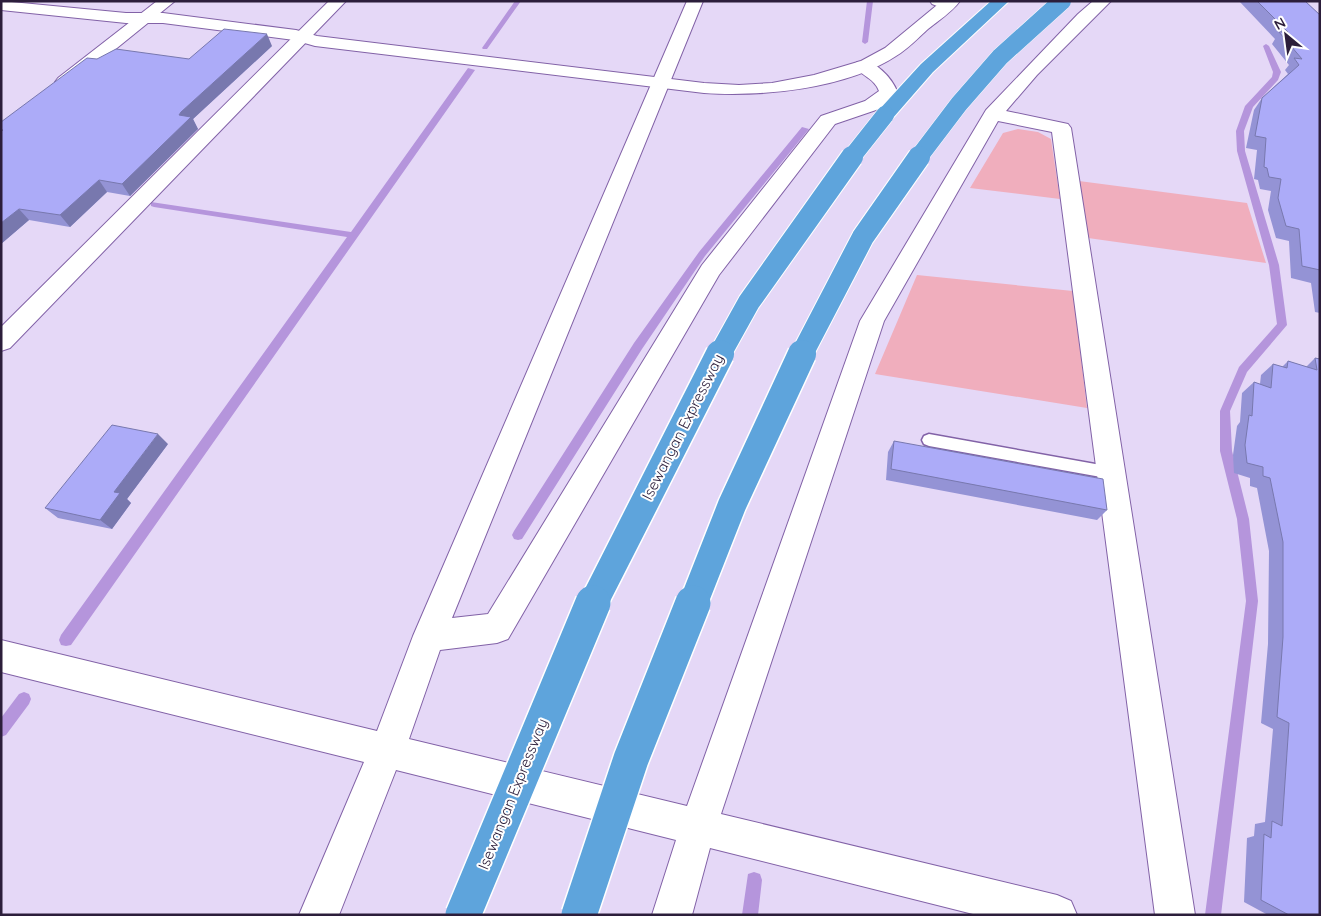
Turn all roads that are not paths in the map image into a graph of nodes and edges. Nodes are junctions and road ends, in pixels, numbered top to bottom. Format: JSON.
{"nodes":[{"id":1,"x":167,"y":1,"type":"edge"},
{"id":2,"x":338,"y":1,"type":"edge"},
{"id":3,"x":695,"y":1,"type":"edge"},
{"id":4,"x":1001,"y":1,"type":"edge"},
{"id":5,"x":1062,"y":1,"type":"edge"},
{"id":6,"x":1102,"y":1,"type":"edge"},
{"id":7,"x":945,"y":3,"type":"edge"},
{"id":8,"x":1,"y":4,"type":"edge"},
{"id":9,"x":145,"y":18,"type":"junction"},
{"id":10,"x":302,"y":37,"type":"junction"},
{"id":11,"x":863,"y":66,"type":"junction"},
{"id":12,"x":660,"y":83,"type":"junction"},
{"id":13,"x":48,"y":95,"type":"edge"},
{"id":14,"x":993,"y":114,"type":"junction"},
{"id":15,"x":1,"y":342,"type":"edge"},
{"id":16,"x":929,"y":440,"type":"dead end"},
{"id":17,"x":1112,"y":473,"type":"junction"},
{"id":18,"x":428,"y":636,"type":"junction"},
{"id":19,"x":1,"y":656,"type":"edge"},
{"id":20,"x":387,"y":750,"type":"junction"},
{"id":21,"x":698,"y":827,"type":"junction"},
{"id":22,"x":319,"y":915,"type":"edge"},
{"id":23,"x":463,"y":915,"type":"edge"},
{"id":24,"x":579,"y":915,"type":"edge"},
{"id":25,"x":672,"y":915,"type":"edge"},
{"id":26,"x":1057,"y":915,"type":"edge"},
{"id":27,"x":1175,"y":915,"type":"edge"}],
"edges":[{"from":1,"to":9,"type":"street"},
{"from":2,"to":10,"type":"street"},
{"from":3,"to":12,"type":"street"},
{"from":4,"to":23,"type":"highway","name":"Isewangan Expressway","bridge":true},
{"from":5,"to":24,"type":"highway","bridge":true},
{"from":6,"to":14,"type":"street"},
{"from":7,"to":11,"type":"street"},
{"from":8,"to":9,"type":"street"},
{"from":9,"to":10,"type":"street"},
{"from":9,"to":13,"type":"street"},
{"from":10,"to":12,"type":"street"},
{"from":10,"to":15,"type":"street"},
{"from":11,"to":12,"type":"street"},
{"from":11,"to":18,"type":"street"},
{"from":12,"to":18,"type":"street"},
{"from":14,"to":17,"type":"street"},
{"from":14,"to":21,"type":"street"},
{"from":16,"to":17,"type":"lane"},
{"from":17,"to":27,"type":"street"},
{"from":18,"to":20,"type":"street"},
{"from":19,"to":20,"type":"street"},
{"from":20,"to":21,"type":"street"},
{"from":20,"to":22,"type":"street"},
{"from":21,"to":25,"type":"street"},
{"from":21,"to":26,"type":"street"}]}
